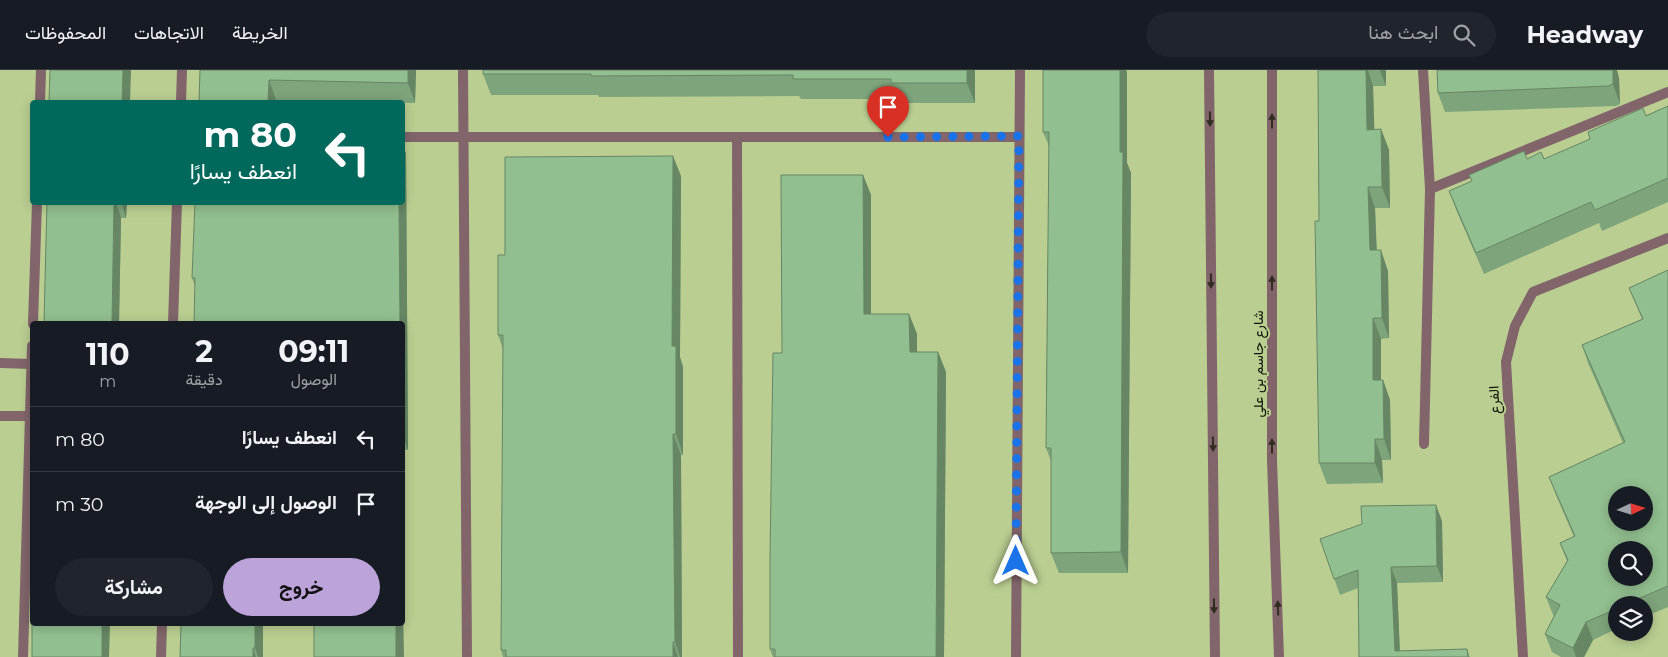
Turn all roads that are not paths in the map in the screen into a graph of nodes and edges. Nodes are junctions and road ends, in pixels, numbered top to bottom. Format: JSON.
{"nodes":[{"id":1,"x":41,"y":70,"type":"edge"},
{"id":2,"x":182,"y":70,"type":"edge"},
{"id":3,"x":463,"y":70,"type":"edge"},
{"id":4,"x":1020,"y":70,"type":"edge"},
{"id":5,"x":1209,"y":70,"type":"edge"},
{"id":6,"x":1272,"y":70,"type":"edge"},
{"id":7,"x":1423,"y":70,"type":"edge"},
{"id":8,"x":1668,"y":92,"type":"edge"},
{"id":9,"x":40,"y":100,"type":"edge"},
{"id":10,"x":181,"y":100,"type":"edge"},
{"id":11,"x":1019,"y":136,"type":"junction"},
{"id":12,"x":405,"y":137,"type":"edge"},
{"id":13,"x":463,"y":137,"type":"junction"},
{"id":14,"x":737,"y":137,"type":"junction"},
{"id":15,"x":1430,"y":189,"type":"junction"},
{"id":16,"x":37,"y":205,"type":"edge"},
{"id":17,"x":177,"y":205,"type":"edge"},
{"id":18,"x":1668,"y":238,"type":"edge"},
{"id":19,"x":33,"y":321,"type":"edge"},
{"id":20,"x":173,"y":321,"type":"edge"},
{"id":21,"x":0,"y":363,"type":"edge"},
{"id":22,"x":30,"y":364,"type":"edge"},
{"id":23,"x":0,"y":416,"type":"edge"},
{"id":24,"x":30,"y":416,"type":"edge"},
{"id":25,"x":1424,"y":444,"type":"dead end"},
{"id":26,"x":30,"y":470,"type":"edge"},
{"id":27,"x":162,"y":626,"type":"edge"},
{"id":28,"x":23,"y":657,"type":"edge"},
{"id":29,"x":161,"y":657,"type":"edge"},
{"id":30,"x":467,"y":657,"type":"edge"},
{"id":31,"x":738,"y":657,"type":"edge"},
{"id":32,"x":1016,"y":657,"type":"edge"},
{"id":33,"x":1215,"y":657,"type":"edge"},
{"id":34,"x":1280,"y":657,"type":"edge"},
{"id":35,"x":1523,"y":657,"type":"edge"}],
"edges":[{"from":1,"to":9,"type":"street"},
{"from":2,"to":10,"type":"street"},
{"from":3,"to":13,"type":"street"},
{"from":4,"to":11,"type":"street"},
{"from":5,"to":33,"type":"street","one_way":true},
{"from":34,"to":6,"type":"street","name":"شارع جاسم بن علي","one_way":true},
{"from":7,"to":15,"type":"street"},
{"from":8,"to":15,"type":"street"},
{"from":11,"to":14,"type":"street"},
{"from":11,"to":32,"type":"street"},
{"from":12,"to":13,"type":"street"},
{"from":13,"to":14,"type":"street"},
{"from":13,"to":30,"type":"street"},
{"from":14,"to":31,"type":"street"},
{"from":15,"to":25,"type":"street"},
{"from":16,"to":19,"type":"street"},
{"from":17,"to":20,"type":"street"},
{"from":18,"to":35,"type":"street","name":"الفرع"},
{"from":21,"to":22,"type":"street"},
{"from":23,"to":24,"type":"street"},
{"from":26,"to":28,"type":"street"},
{"from":27,"to":29,"type":"street"}]}
